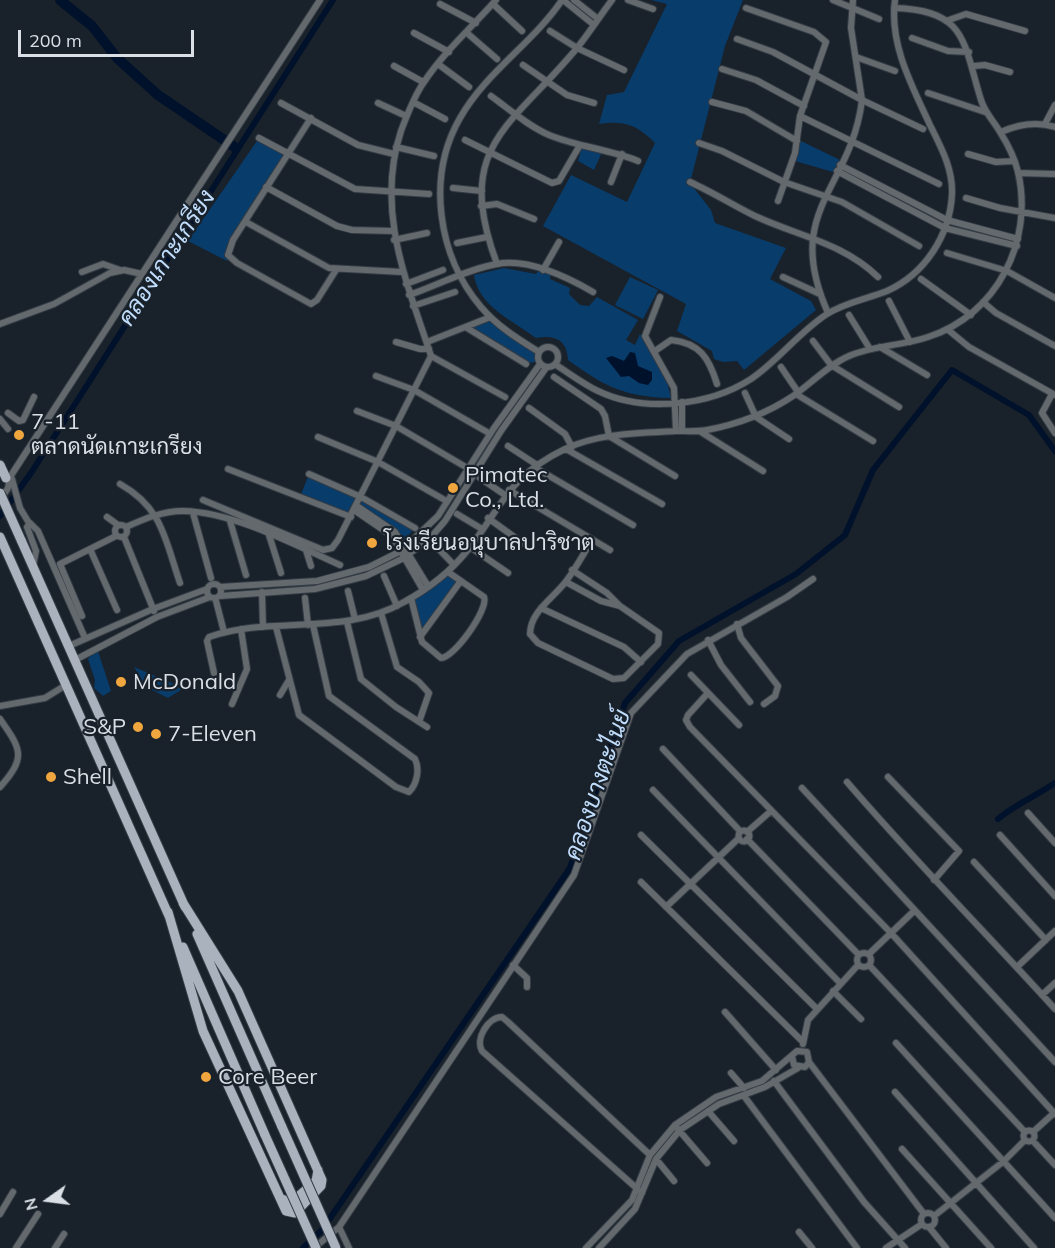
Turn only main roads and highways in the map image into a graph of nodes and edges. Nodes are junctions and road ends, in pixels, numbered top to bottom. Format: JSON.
{"nodes":[{"id":1,"x":0,"y":465,"type":"edge"},
{"id":2,"x":6,"y":479,"type":"edge"},
{"id":3,"x":0,"y":493,"type":"edge"},
{"id":4,"x":0,"y":537,"type":"edge"},
{"id":5,"x":183,"y":903,"type":"junction"},
{"id":6,"x":168,"y":912,"type":"junction"},
{"id":7,"x":244,"y":1008,"type":"junction"},
{"id":8,"x":232,"y":1014,"type":"junction"},
{"id":9,"x":223,"y":1038,"type":"junction"},
{"id":10,"x":210,"y":1045,"type":"junction"},
{"id":11,"x":315,"y":1248,"type":"edge"},
{"id":12,"x":336,"y":1248,"type":"edge"}],
"edges":[{"from":1,"to":2,"type":"main road"},
{"from":3,"to":5,"type":"main road","bridge":true},
{"from":4,"to":6,"type":"main road"},
{"from":5,"to":7,"type":"main road"},
{"from":5,"to":8,"type":"main road"},
{"from":6,"to":9,"type":"main road"},
{"from":6,"to":10,"type":"main road"},
{"from":7,"to":8,"type":"main road"},
{"from":7,"to":10,"type":"main road"},
{"from":8,"to":12,"type":"main road","bridge":true},
{"from":9,"to":10,"type":"main road"},
{"from":9,"to":11,"type":"main road","bridge":true}]}
